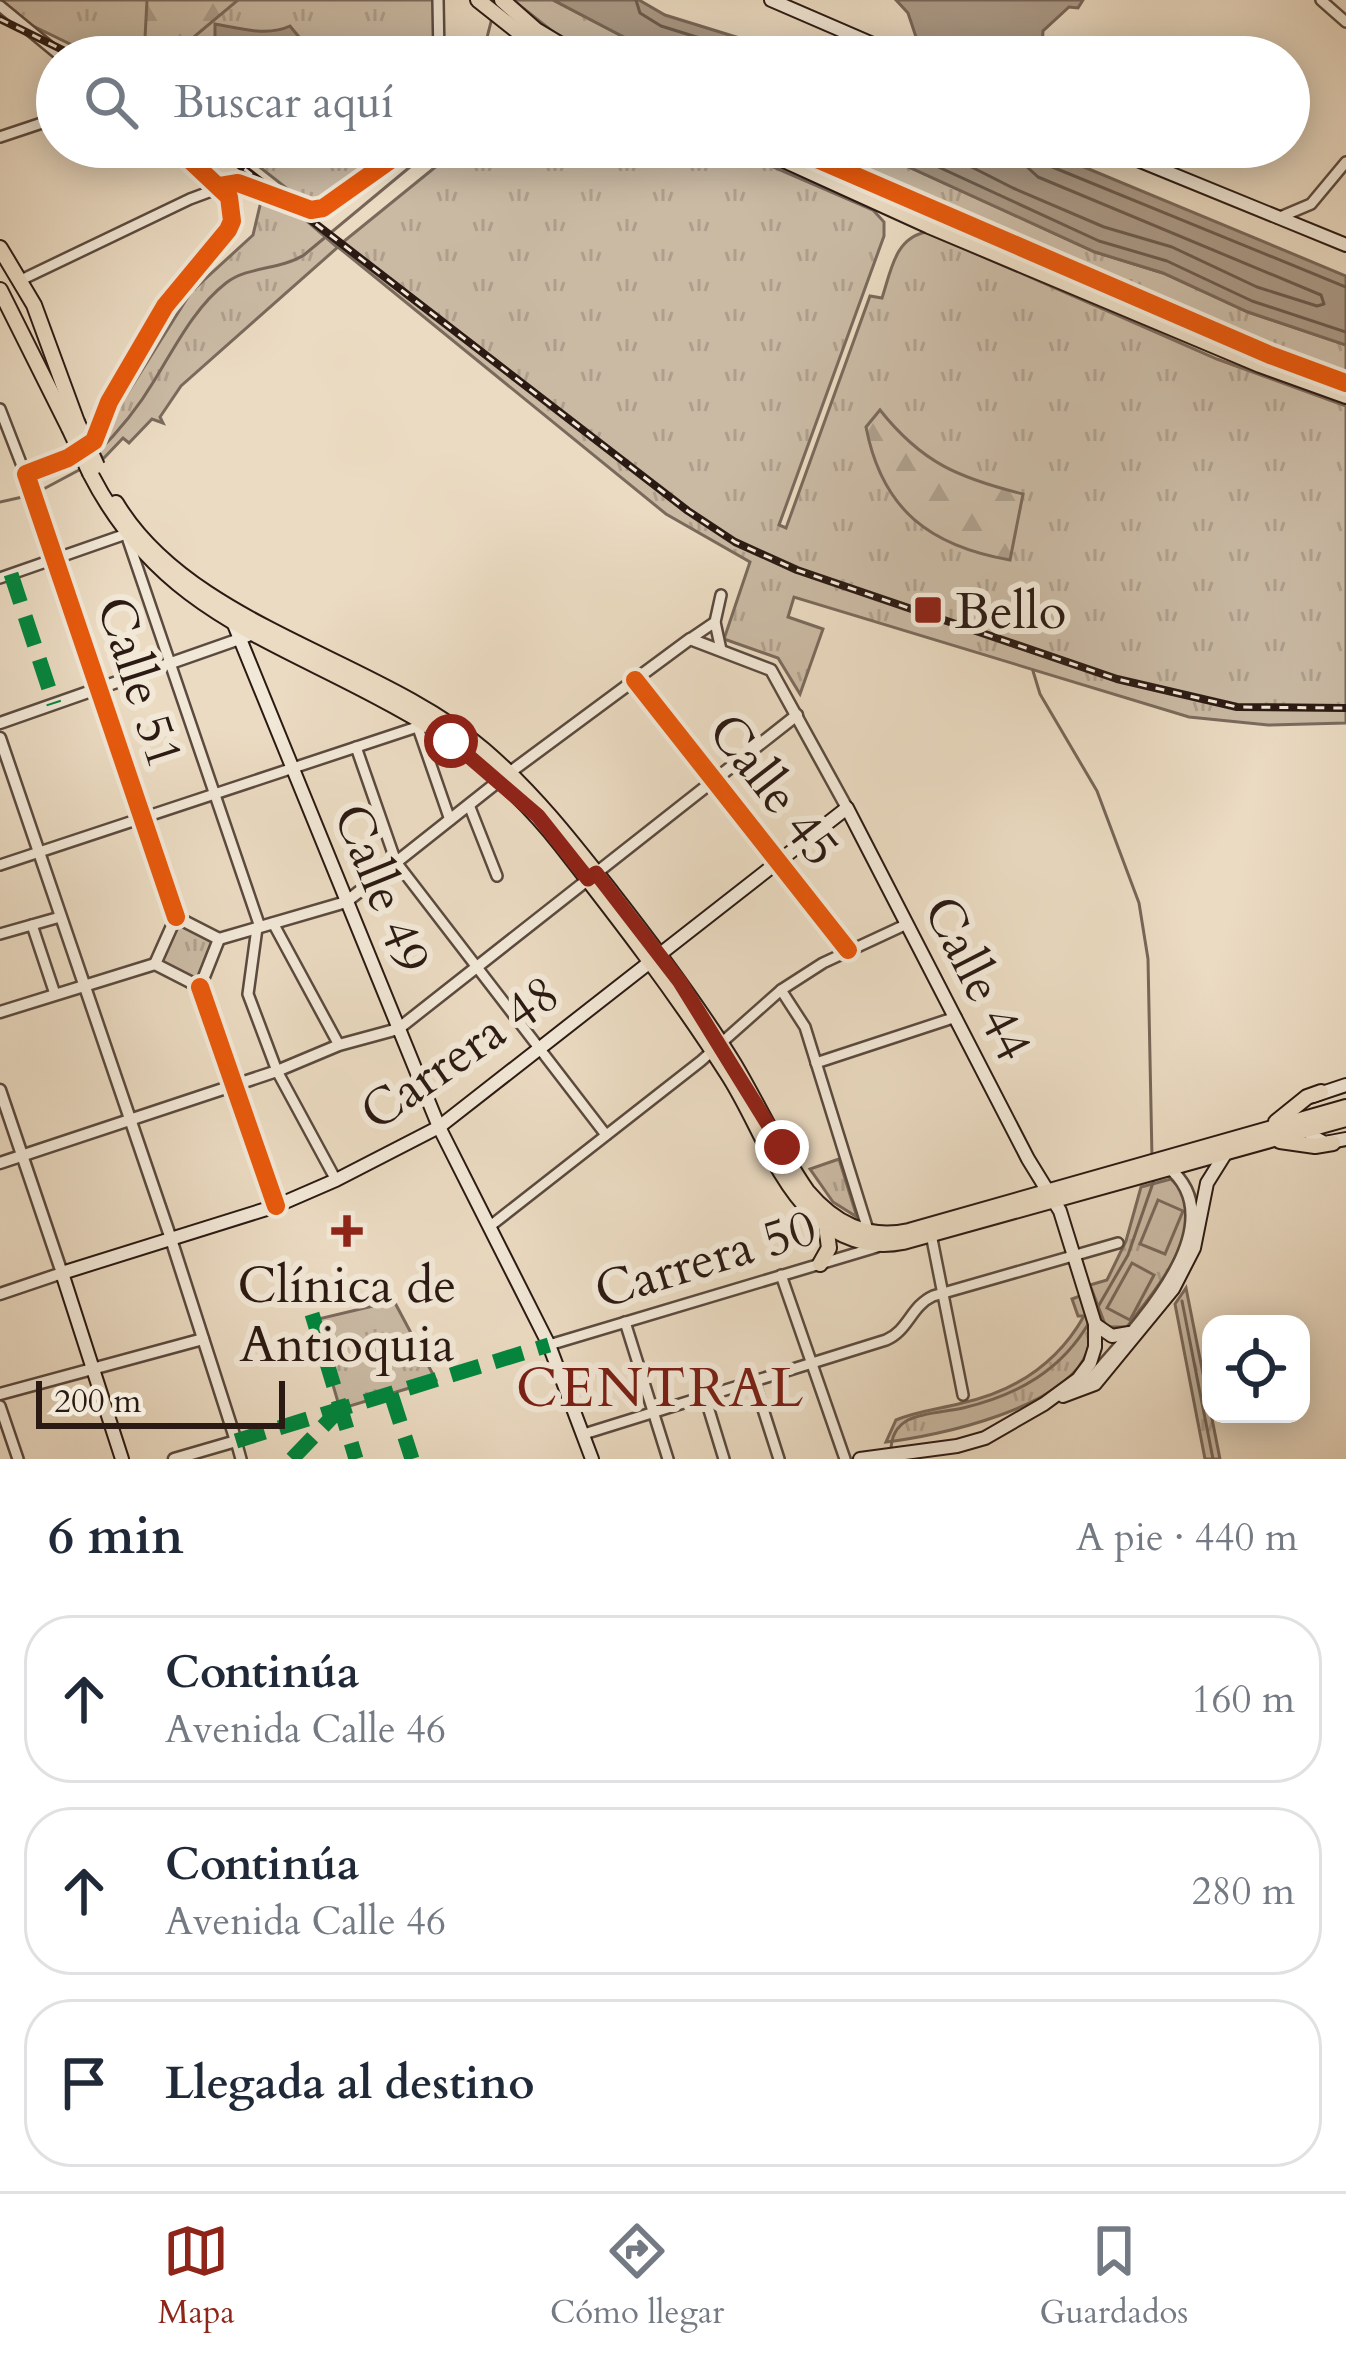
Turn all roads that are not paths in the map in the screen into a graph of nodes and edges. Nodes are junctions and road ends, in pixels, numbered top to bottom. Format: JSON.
{"nodes":[{"id":1,"x":438,"y":0,"type":"edge"},
{"id":2,"x":771,"y":0,"type":"edge"},
{"id":3,"x":1321,"y":0,"type":"edge"},
{"id":4,"x":480,"y":2,"type":"edge"},
{"id":5,"x":507,"y":4,"type":"edge"},
{"id":6,"x":0,"y":5,"type":"edge"},
{"id":7,"x":1346,"y":22,"type":"edge"},
{"id":8,"x":37,"y":36,"type":"edge"},
{"id":9,"x":439,"y":36,"type":"edge"},
{"id":10,"x":521,"y":36,"type":"edge"},
{"id":11,"x":546,"y":36,"type":"edge"},
{"id":12,"x":854,"y":36,"type":"edge"},
{"id":13,"x":36,"y":125,"type":"edge"},
{"id":14,"x":0,"y":137,"type":"edge"},
{"id":15,"x":1346,"y":162,"type":"edge"},
{"id":16,"x":379,"y":168,"type":"edge"},
{"id":17,"x":801,"y":168,"type":"edge"},
{"id":18,"x":838,"y":168,"type":"edge"},
{"id":19,"x":1156,"y":168,"type":"edge"},
{"id":20,"x":204,"y":169,"type":"joint"},
{"id":21,"x":220,"y":186,"type":"junction"},
{"id":22,"x":190,"y":199,"type":"junction"},
{"id":23,"x":1311,"y":204,"type":"junction"},
{"id":24,"x":1276,"y":218,"type":"junction"},
{"id":25,"x":1322,"y":236,"type":"junction"},
{"id":26,"x":1346,"y":244,"type":"edge"},
{"id":27,"x":0,"y":248,"type":"edge"},
{"id":28,"x":21,"y":280,"type":"junction"},
{"id":29,"x":0,"y":290,"type":"edge"},
{"id":30,"x":1346,"y":383,"type":"edge"},
{"id":31,"x":1346,"y":396,"type":"edge"},
{"id":32,"x":0,"y":409,"type":"edge"},
{"id":33,"x":73,"y":425,"type":"junction"},
{"id":34,"x":94,"y":470,"type":"junction"},
{"id":35,"x":26,"y":474,"type":"junction"},
{"id":36,"x":126,"y":534,"type":"junction"},
{"id":37,"x":56,"y":559,"type":"junction"},
{"id":38,"x":0,"y":578,"type":"edge"},
{"id":39,"x":721,"y":595,"type":"dead end"},
{"id":40,"x":226,"y":605,"type":"junction"},
{"id":41,"x":715,"y":622,"type":"junction"},
{"id":42,"x":248,"y":632,"type":"junction"},
{"id":43,"x":690,"y":639,"type":"junction"},
{"id":44,"x":721,"y":650,"type":"junction"},
{"id":45,"x":172,"y":662,"type":"junction"},
{"id":46,"x":635,"y":680,"type":"junction"},
{"id":47,"x":99,"y":688,"type":"junction"},
{"id":48,"x":797,"y":715,"type":"junction"},
{"id":49,"x":0,"y":723,"type":"edge"},
{"id":50,"x":419,"y":723,"type":"junction"},
{"id":51,"x":0,"y":738,"type":"edge"},
{"id":52,"x":356,"y":747,"type":"junction"},
{"id":53,"x":292,"y":768,"type":"junction"},
{"id":54,"x":504,"y":777,"type":"junction"},
{"id":55,"x":714,"y":780,"type":"junction"},
{"id":56,"x":215,"y":794,"type":"junction"},
{"id":57,"x":469,"y":805,"type":"junction"},
{"id":58,"x":847,"y":808,"type":"junction"},
{"id":59,"x":142,"y":818,"type":"junction"},
{"id":60,"x":450,"y":820,"type":"junction"},
{"id":61,"x":38,"y":852,"type":"junction"},
{"id":62,"x":778,"y":861,"type":"junction"},
{"id":63,"x":396,"y":862,"type":"junction"},
{"id":64,"x":0,"y":865,"type":"edge"},
{"id":65,"x":497,"y":876,"type":"dead end"},
{"id":66,"x":592,"y":876,"type":"junction"},
{"id":67,"x":346,"y":902,"type":"junction"},
{"id":68,"x":60,"y":916,"type":"junction"},
{"id":69,"x":176,"y":917,"type":"junction"},
{"id":70,"x":907,"y":924,"type":"junction"},
{"id":71,"x":32,"y":925,"type":"junction"},
{"id":72,"x":263,"y":926,"type":"junction"},
{"id":73,"x":0,"y":934,"type":"edge"},
{"id":74,"x":219,"y":940,"type":"junction"},
{"id":75,"x":848,"y":950,"type":"junction"},
{"id":76,"x":655,"y":956,"type":"junction"},
{"id":77,"x":155,"y":964,"type":"junction"},
{"id":78,"x":477,"y":967,"type":"junction"},
{"id":79,"x":83,"y":986,"type":"junction"},
{"id":80,"x":200,"y":987,"type":"junction"},
{"id":81,"x":781,"y":990,"type":"junction"},
{"id":82,"x":55,"y":994,"type":"junction"},
{"id":83,"x":0,"y":1012,"type":"edge"},
{"id":84,"x":956,"y":1017,"type":"junction"},
{"id":85,"x":398,"y":1029,"type":"junction"},
{"id":86,"x":339,"y":1045,"type":"junction"},
{"id":87,"x":716,"y":1047,"type":"junction"},
{"id":88,"x":539,"y":1048,"type":"junction"},
{"id":89,"x":816,"y":1063,"type":"junction"},
{"id":90,"x":277,"y":1071,"type":"junction"},
{"id":91,"x":234,"y":1085,"type":"junction"},
{"id":92,"x":1346,"y":1085,"type":"edge"},
{"id":93,"x":0,"y":1090,"type":"edge"},
{"id":94,"x":1321,"y":1092,"type":"junction"},
{"id":95,"x":1346,"y":1107,"type":"edge"},
{"id":96,"x":128,"y":1119,"type":"junction"},
{"id":97,"x":1346,"y":1119,"type":"edge"},
{"id":98,"x":1306,"y":1124,"type":"junction"},
{"id":99,"x":439,"y":1127,"type":"junction"},
{"id":100,"x":606,"y":1135,"type":"junction"},
{"id":101,"x":1256,"y":1138,"type":"junction"},
{"id":102,"x":1340,"y":1141,"type":"edge"},
{"id":103,"x":1227,"y":1151,"type":"junction"},
{"id":104,"x":22,"y":1155,"type":"junction"},
{"id":105,"x":0,"y":1162,"type":"edge"},
{"id":106,"x":1164,"y":1165,"type":"junction"},
{"id":107,"x":337,"y":1180,"type":"junction"},
{"id":108,"x":1050,"y":1195,"type":"junction"},
{"id":109,"x":276,"y":1205,"type":"junction"},
{"id":110,"x":826,"y":1225,"type":"junction"},
{"id":111,"x":489,"y":1227,"type":"junction"},
{"id":112,"x":869,"y":1233,"type":"junction"},
{"id":113,"x":931,"y":1234,"type":"junction"},
{"id":114,"x":170,"y":1236,"type":"junction"},
{"id":115,"x":1118,"y":1243,"type":"dead end"},
{"id":116,"x":884,"y":1245,"type":"junction"},
{"id":117,"x":1074,"y":1255,"type":"junction"},
{"id":118,"x":820,"y":1264,"type":"junction"},
{"id":119,"x":62,"y":1273,"type":"junction"},
{"id":120,"x":781,"y":1275,"type":"junction"},
{"id":121,"x":943,"y":1293,"type":"junction"},
{"id":122,"x":0,"y":1294,"type":"edge"},
{"id":123,"x":625,"y":1322,"type":"junction"},
{"id":124,"x":1095,"y":1324,"type":"junction"},
{"id":125,"x":1129,"y":1333,"type":"junction"},
{"id":126,"x":203,"y":1339,"type":"junction"},
{"id":127,"x":549,"y":1345,"type":"junction"},
{"id":128,"x":812,"y":1363,"type":"junction"},
{"id":129,"x":91,"y":1369,"type":"junction"},
{"id":130,"x":754,"y":1381,"type":"junction"},
{"id":131,"x":1081,"y":1390,"type":"junction"},
{"id":132,"x":0,"y":1394,"type":"edge"},
{"id":133,"x":963,"y":1395,"type":"dead end"},
{"id":134,"x":705,"y":1397,"type":"junction"},
{"id":135,"x":1050,"y":1400,"type":"junction"},
{"id":136,"x":0,"y":1406,"type":"edge"},
{"id":137,"x":653,"y":1413,"type":"junction"},
{"id":138,"x":584,"y":1434,"type":"junction"},
{"id":139,"x":236,"y":1441,"type":"junction"},
{"id":140,"x":957,"y":1452,"type":"edge"},
{"id":141,"x":916,"y":1455,"type":"edge"},
{"id":142,"x":880,"y":1456,"type":"edge"},
{"id":143,"x":18,"y":1459,"type":"edge"},
{"id":144,"x":122,"y":1459,"type":"edge"},
{"id":145,"x":174,"y":1459,"type":"edge"},
{"id":146,"x":241,"y":1459,"type":"edge"},
{"id":147,"x":592,"y":1459,"type":"edge"},
{"id":148,"x":668,"y":1459,"type":"edge"},
{"id":149,"x":724,"y":1459,"type":"edge"},
{"id":150,"x":779,"y":1459,"type":"edge"},
{"id":151,"x":845,"y":1459,"type":"edge"},
{"id":152,"x":860,"y":1459,"type":"edge"}],
"edges":[{"from":1,"to":9,"type":"street"},
{"from":2,"to":12,"type":"main road"},
{"from":3,"to":7,"type":"street"},
{"from":4,"to":10,"type":"main road"},
{"from":5,"to":11,"type":"main road"},
{"from":6,"to":8,"type":"street"},
{"from":13,"to":14,"type":"street"},
{"from":15,"to":23,"type":"street"},
{"from":16,"to":21,"type":"street"},
{"from":17,"to":31,"type":"main road"},
{"from":18,"to":30,"type":"main road"},
{"from":19,"to":24,"type":"main road"},
{"from":20,"to":21,"type":"street"},
{"from":20,"to":22,"type":"street"},
{"from":21,"to":22,"type":"street"},
{"from":21,"to":35,"type":"street"},
{"from":22,"to":28,"type":"street"},
{"from":23,"to":24,"type":"street"},
{"from":23,"to":25,"type":"street"},
{"from":24,"to":25,"type":"main road"},
{"from":25,"to":26,"type":"main road"},
{"from":27,"to":28,"type":"main road"},
{"from":28,"to":33,"type":"main road"},
{"from":29,"to":33,"type":"main road"},
{"from":32,"to":35,"type":"street","name":"Calle 51"},
{"from":33,"to":34,"type":"main road","bridge":true},
{"from":34,"to":36,"type":"main road"},
{"from":34,"to":40,"type":"main road"},
{"from":35,"to":37,"type":"street","name":"Calle 51"},
{"from":36,"to":37,"type":"street"},
{"from":36,"to":42,"type":"main road"},
{"from":36,"to":45,"type":"street"},
{"from":37,"to":38,"type":"street"},
{"from":37,"to":47,"type":"street","name":"Calle 51"},
{"from":39,"to":41,"type":"street"},
{"from":40,"to":42,"type":"main road"},
{"from":40,"to":42,"type":"main road","name":"Calle 49"},
{"from":41,"to":43,"type":"street"},
{"from":41,"to":44,"type":"street"},
{"from":42,"to":45,"type":"street"},
{"from":42,"to":50,"type":"main road"},
{"from":42,"to":53,"type":"main road","name":"Calle 49"},
{"from":42,"to":54,"type":"main road"},
{"from":43,"to":44,"type":"street","name":"Calle 44"},
{"from":43,"to":46,"type":"street"},
{"from":44,"to":48,"type":"street","name":"Calle 44"},
{"from":45,"to":47,"type":"street"},
{"from":45,"to":56,"type":"street"},
{"from":46,"to":54,"type":"street"},
{"from":46,"to":55,"type":"street","name":"Calle 45"},
{"from":47,"to":49,"type":"street"},
{"from":47,"to":59,"type":"street","name":"Calle 51"},
{"from":48,"to":55,"type":"street"},
{"from":48,"to":58,"type":"street","name":"Calle 44"},
{"from":50,"to":52,"type":"street"},
{"from":50,"to":54,"type":"main road"},
{"from":50,"to":60,"type":"street"},
{"from":51,"to":61,"type":"street"},
{"from":52,"to":53,"type":"street"},
{"from":52,"to":63,"type":"street"},
{"from":53,"to":56,"type":"street"},
{"from":53,"to":67,"type":"main road","name":"Calle 49"},
{"from":54,"to":57,"type":"street"},
{"from":54,"to":66,"type":"main road"},
{"from":55,"to":62,"type":"street","name":"Calle 45"},
{"from":55,"to":66,"type":"street"},
{"from":56,"to":59,"type":"street"},
{"from":56,"to":72,"type":"street"},
{"from":57,"to":60,"type":"street"},
{"from":57,"to":65,"type":"street"},
{"from":58,"to":62,"type":"main road","name":"Carrera 48"},
{"from":58,"to":70,"type":"main road","name":"Calle 44"},
{"from":59,"to":61,"type":"street"},
{"from":59,"to":69,"type":"street","name":"Calle 51"},
{"from":60,"to":63,"type":"street"},
{"from":61,"to":64,"type":"street"},
{"from":61,"to":68,"type":"street"},
{"from":62,"to":75,"type":"street","name":"Calle 45"},
{"from":62,"to":76,"type":"main road","name":"Carrera 48"},
{"from":63,"to":67,"type":"street"},
{"from":63,"to":78,"type":"street"},
{"from":66,"to":76,"type":"main road"},
{"from":66,"to":78,"type":"street"},
{"from":67,"to":72,"type":"street"},
{"from":67,"to":85,"type":"main road","name":"Calle 49"},
{"from":68,"to":71,"type":"street"},
{"from":68,"to":79,"type":"street"},
{"from":69,"to":74,"type":"street"},
{"from":69,"to":77,"type":"street"},
{"from":70,"to":75,"type":"street"},
{"from":70,"to":84,"type":"main road","name":"Calle 44"},
{"from":71,"to":73,"type":"street"},
{"from":71,"to":82,"type":"street"},
{"from":72,"to":74,"type":"street"},
{"from":72,"to":86,"type":"street"},
{"from":72,"to":90,"type":"street"},
{"from":74,"to":80,"type":"street"},
{"from":75,"to":81,"type":"street"},
{"from":76,"to":87,"type":"main road"},
{"from":76,"to":88,"type":"main road","name":"Carrera 48"},
{"from":77,"to":79,"type":"street"},
{"from":77,"to":80,"type":"street"},
{"from":78,"to":85,"type":"street"},
{"from":78,"to":88,"type":"street"},
{"from":79,"to":82,"type":"street"},
{"from":79,"to":96,"type":"street"},
{"from":80,"to":91,"type":"street"},
{"from":81,"to":87,"type":"street"},
{"from":81,"to":89,"type":"street"},
{"from":82,"to":83,"type":"street"},
{"from":84,"to":89,"type":"street"},
{"from":84,"to":108,"type":"main road","name":"Calle 44"},
{"from":85,"to":86,"type":"street"},
{"from":85,"to":99,"type":"main road","name":"Calle 49"},
{"from":86,"to":90,"type":"street"},
{"from":87,"to":100,"type":"street"},
{"from":87,"to":110,"type":"main road"},
{"from":87,"to":112,"type":"main road"},
{"from":88,"to":99,"type":"main road","name":"Carrera 48"},
{"from":88,"to":100,"type":"street"},
{"from":89,"to":112,"type":"street"},
{"from":90,"to":91,"type":"street"},
{"from":90,"to":107,"type":"street"},
{"from":91,"to":96,"type":"street"},
{"from":91,"to":109,"type":"street"},
{"from":92,"to":94,"type":"main road"},
{"from":93,"to":104,"type":"street"},
{"from":94,"to":98,"type":"main road"},
{"from":94,"to":101,"type":"main road"},
{"from":95,"to":98,"type":"main road"},
{"from":96,"to":104,"type":"street"},
{"from":96,"to":114,"type":"street"},
{"from":97,"to":98,"type":"main road"},
{"from":98,"to":101,"type":"main road"},
{"from":98,"to":102,"type":"main road"},
{"from":99,"to":107,"type":"main road","name":"Carrera 48"},
{"from":99,"to":111,"type":"main road","name":"Calle 49"},
{"from":100,"to":111,"type":"street"},
{"from":101,"to":102,"type":"main road"},
{"from":101,"to":103,"type":"main road"},
{"from":101,"to":106,"type":"main road"},
{"from":103,"to":106,"type":"main road"},
{"from":103,"to":131,"type":"main road"},
{"from":104,"to":105,"type":"street"},
{"from":104,"to":119,"type":"street"},
{"from":106,"to":108,"type":"main road"},
{"from":106,"to":125,"type":"street"},
{"from":107,"to":109,"type":"main road","name":"Carrera 48"},
{"from":108,"to":112,"type":"main road"},
{"from":108,"to":113,"type":"main road"},
{"from":108,"to":117,"type":"main road","name":"Calle 44"},
{"from":109,"to":114,"type":"main road","name":"Carrera 48"},
{"from":110,"to":116,"type":"main road"},
{"from":110,"to":118,"type":"main road"},
{"from":111,"to":127,"type":"main road","name":"Calle 49"},
{"from":113,"to":116,"type":"main road"},
{"from":113,"to":121,"type":"street"},
{"from":114,"to":119,"type":"main road","name":"Carrera 48"},
{"from":114,"to":126,"type":"street"},
{"from":115,"to":117,"type":"street"},
{"from":116,"to":118,"type":"street","name":"Carrera 50"},
{"from":117,"to":121,"type":"street"},
{"from":117,"to":124,"type":"main road","name":"Calle 44"},
{"from":118,"to":120,"type":"street","name":"Carrera 50"},
{"from":119,"to":122,"type":"street","name":"Carrera 48"},
{"from":119,"to":129,"type":"main road"},
{"from":120,"to":123,"type":"street","name":"Carrera 50"},
{"from":120,"to":128,"type":"street"},
{"from":121,"to":128,"type":"street"},
{"from":121,"to":133,"type":"street"},
{"from":123,"to":127,"type":"street","name":"Carrera 50"},
{"from":123,"to":137,"type":"street"},
{"from":124,"to":125,"type":"main road"},
{"from":124,"to":135,"type":"main road"},
{"from":125,"to":131,"type":"street"},
{"from":126,"to":129,"type":"street"},
{"from":126,"to":139,"type":"street"},
{"from":127,"to":138,"type":"main road","name":"Calle 49"},
{"from":128,"to":130,"type":"street"},
{"from":128,"to":151,"type":"street"},
{"from":129,"to":132,"type":"street"},
{"from":129,"to":144,"type":"main road"},
{"from":130,"to":134,"type":"street"},
{"from":130,"to":150,"type":"street"},
{"from":131,"to":135,"type":"main road"},
{"from":134,"to":137,"type":"street"},
{"from":134,"to":149,"type":"street"},
{"from":135,"to":140,"type":"main road"},
{"from":136,"to":143,"type":"street"},
{"from":137,"to":138,"type":"street"},
{"from":137,"to":148,"type":"street"},
{"from":138,"to":147,"type":"main road","name":"Calle 49"},
{"from":139,"to":145,"type":"street"},
{"from":139,"to":146,"type":"street"},
{"from":140,"to":141,"type":"main road"},
{"from":141,"to":142,"type":"main road"},
{"from":142,"to":152,"type":"main road"}]}
